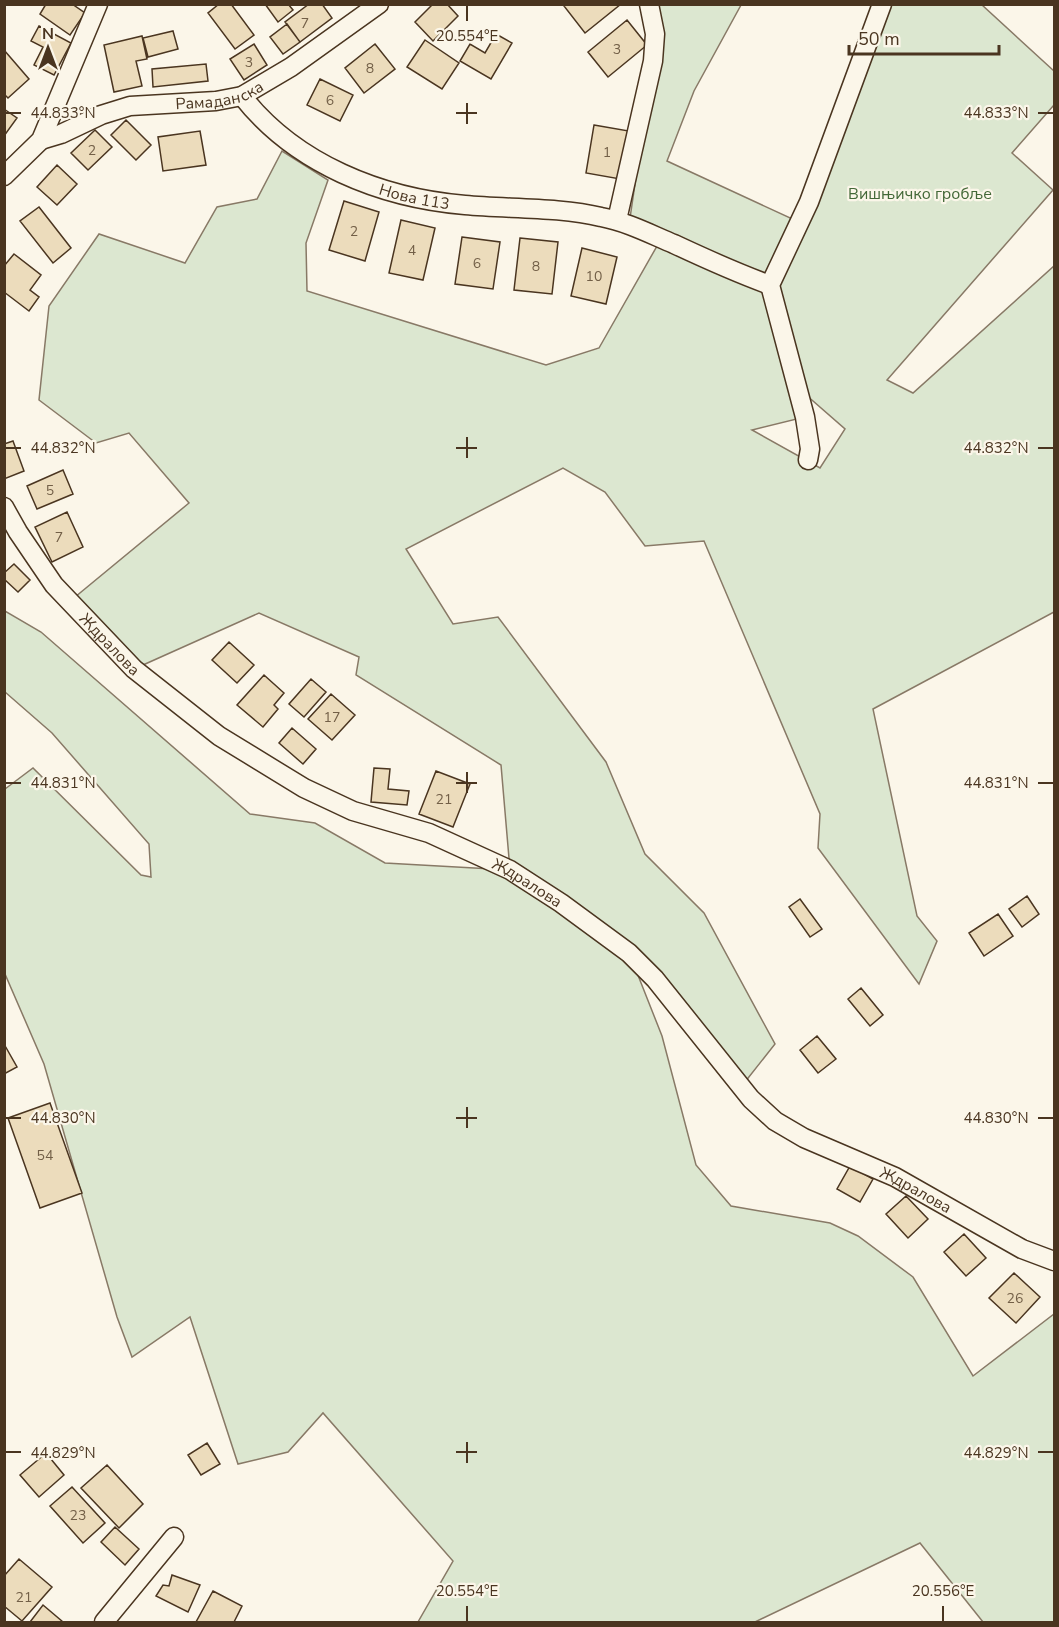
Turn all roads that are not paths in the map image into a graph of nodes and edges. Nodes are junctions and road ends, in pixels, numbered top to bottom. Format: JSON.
{"nodes":[{"id":1,"x":98,"y":4,"type":"edge"},
{"id":2,"x":379,"y":4,"type":"edge"},
{"id":3,"x":649,"y":4,"type":"edge"},
{"id":4,"x":882,"y":4,"type":"edge"},
{"id":5,"x":242,"y":96,"type":"junction"},
{"id":6,"x":41,"y":140,"type":"junction"},
{"id":7,"x":4,"y":176,"type":"edge"},
{"id":8,"x":617,"y":220,"type":"junction"},
{"id":9,"x":771,"y":285,"type":"junction"},
{"id":10,"x":808,"y":460,"type":"dead end"},
{"id":11,"x":4,"y":507,"type":"edge"},
{"id":12,"x":1054,"y":1261,"type":"edge"},
{"id":13,"x":174,"y":1537,"type":"dead end"},
{"id":14,"x":104,"y":1623,"type":"edge"}],
"edges":[{"from":1,"to":6,"type":"street"},
{"from":2,"to":5,"type":"street","name":"Рамаданска"},
{"from":3,"to":8,"type":"street"},
{"from":4,"to":9,"type":"street"},
{"from":5,"to":6,"type":"street","name":"Рамаданска"},
{"from":5,"to":8,"type":"street","name":"Нова 113"},
{"from":6,"to":7,"type":"street"},
{"from":8,"to":9,"type":"street","name":"Нова 113"},
{"from":9,"to":10,"type":"street"},
{"from":11,"to":12,"type":"street","name":"Ждралова"},
{"from":13,"to":14,"type":"street"}]}
